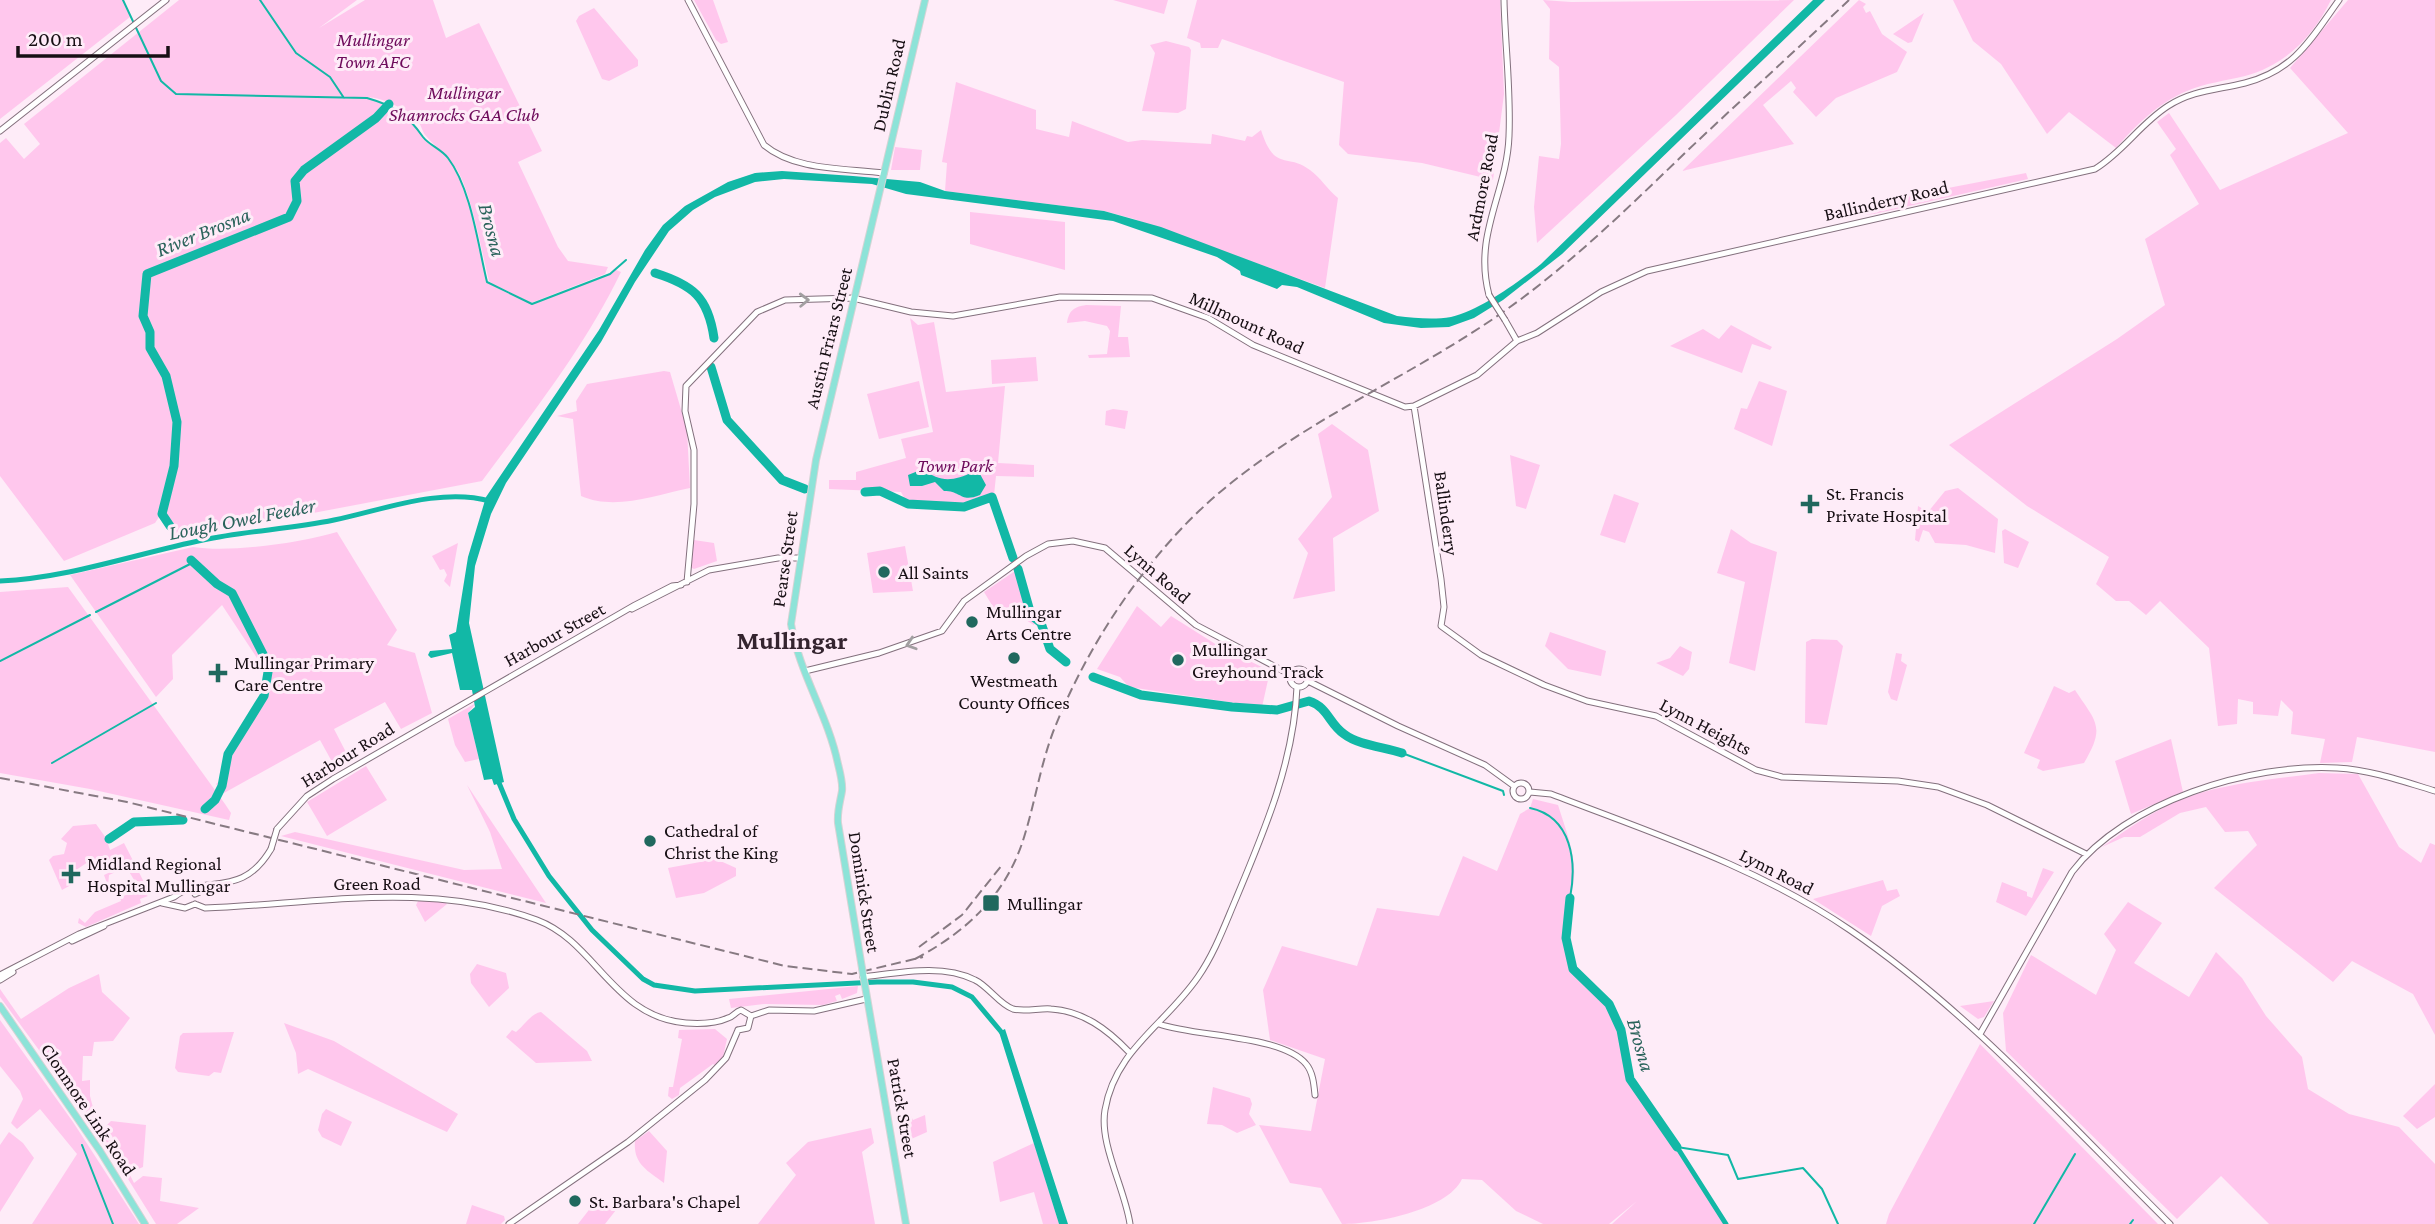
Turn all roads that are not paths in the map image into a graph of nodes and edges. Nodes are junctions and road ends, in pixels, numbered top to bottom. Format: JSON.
{"nodes":[{"id":1,"x":166,"y":0,"type":"edge"},
{"id":2,"x":688,"y":0,"type":"edge"},
{"id":3,"x":925,"y":0,"type":"edge"},
{"id":4,"x":1504,"y":0,"type":"edge"},
{"id":5,"x":2339,"y":0,"type":"edge"},
{"id":6,"x":0,"y":131,"type":"edge"},
{"id":7,"x":883,"y":175,"type":"junction"},
{"id":8,"x":879,"y":192,"type":"joint"},
{"id":9,"x":853,"y":299,"type":"junction"},
{"id":10,"x":1517,"y":341,"type":"junction"},
{"id":11,"x":1415,"y":406,"type":"junction"},
{"id":12,"x":810,"y":491,"type":"joint"},
{"id":13,"x":800,"y":558,"type":"junction"},
{"id":14,"x":684,"y":583,"type":"junction"},
{"id":15,"x":1441,"y":626,"type":"joint"},
{"id":16,"x":805,"y":671,"type":"junction"},
{"id":17,"x":1291,"y":675,"type":"junction"},
{"id":18,"x":1308,"y":681,"type":"junction"},
{"id":19,"x":1297,"y":687,"type":"junction"},
{"id":20,"x":452,"y":710,"type":"joint"},
{"id":21,"x":1514,"y":786,"type":"junction"},
{"id":22,"x":2435,"y":791,"type":"edge"},
{"id":23,"x":1530,"y":792,"type":"junction"},
{"id":24,"x":837,"y":811,"type":"joint"},
{"id":25,"x":2086,"y":854,"type":"junction"},
{"id":26,"x":180,"y":892,"type":"junction"},
{"id":27,"x":192,"y":892,"type":"junction"},
{"id":28,"x":195,"y":904,"type":"junction"},
{"id":29,"x":180,"y":906,"type":"junction"},
{"id":30,"x":135,"y":913,"type":"junction"},
{"id":31,"x":120,"y":916,"type":"junction"},
{"id":32,"x":96,"y":930,"type":"junction"},
{"id":33,"x":78,"y":934,"type":"junction"},
{"id":34,"x":863,"y":974,"type":"junction"},
{"id":35,"x":0,"y":978,"type":"edge"},
{"id":36,"x":866,"y":999,"type":"junction"},
{"id":37,"x":1,"y":1009,"type":"edge"},
{"id":38,"x":751,"y":1016,"type":"junction"},
{"id":39,"x":732,"y":1018,"type":"junction"},
{"id":40,"x":1159,"y":1024,"type":"junction"},
{"id":41,"x":738,"y":1030,"type":"junction"},
{"id":42,"x":1980,"y":1034,"type":"junction"},
{"id":43,"x":1129,"y":1052,"type":"junction"},
{"id":44,"x":1315,"y":1095,"type":"dead end"},
{"id":45,"x":145,"y":1224,"type":"edge"},
{"id":46,"x":509,"y":1224,"type":"edge"},
{"id":47,"x":906,"y":1224,"type":"edge"},
{"id":48,"x":1130,"y":1224,"type":"edge"},
{"id":49,"x":2170,"y":1224,"type":"edge"}],
"edges":[{"from":1,"to":6,"type":"street"},
{"from":2,"to":7,"type":"street"},
{"from":3,"to":7,"type":"main road","name":"Dublin Road"},
{"from":4,"to":10,"type":"street","name":"Ardmore Road","bridge":true},
{"from":5,"to":10,"type":"street","name":"Ballinderry Road"},
{"from":7,"to":8,"type":"main road","name":"Dublin Road"},
{"from":8,"to":9,"type":"main road","name":"Austin Friars Street"},
{"from":9,"to":11,"type":"street","name":"Millmount Road"},
{"from":9,"to":12,"type":"main road","name":"Austin Friars Street"},
{"from":14,"to":9,"type":"street","name":"Millmount Road","one_way":true},
{"from":10,"to":11,"type":"street","name":"Ballinderry Road"},
{"from":11,"to":15,"type":"street","name":"Ballinderry"},
{"from":12,"to":13,"type":"main road","name":"Pearse Street"},
{"from":13,"to":14,"type":"street","name":"Harbour Street"},
{"from":13,"to":16,"type":"main road","name":"Pearse Street"},
{"from":14,"to":20,"type":"street","name":"Harbour Street"},
{"from":15,"to":25,"type":"street","name":"Lynn Heights"},
{"from":17,"to":16,"type":"street","name":"Lynn Road","one_way":true},
{"from":16,"to":24,"type":"main road","name":"Pearse Street"},
{"from":17,"to":18,"type":"street"},
{"from":17,"to":19,"type":"street"},
{"from":18,"to":19,"type":"street"},
{"from":18,"to":21,"type":"street","name":"Lynn Road"},
{"from":19,"to":40,"type":"street"},
{"from":20,"to":27,"type":"street","name":"Harbour Road","bridge":true},
{"from":21,"to":23,"type":"street","name":"Lynn Road"},
{"from":21,"to":23,"type":"street","name":"Lynn Road"},
{"from":22,"to":25,"type":"street"},
{"from":23,"to":42,"type":"street","name":"Lynn Road"},
{"from":24,"to":34,"type":"main road","name":"Dominick Street"},
{"from":25,"to":42,"type":"street"},
{"from":26,"to":27,"type":"street"},
{"from":26,"to":29,"type":"street"},
{"from":26,"to":31,"type":"street"},
{"from":27,"to":28,"type":"street"},
{"from":28,"to":29,"type":"street"},
{"from":28,"to":39,"type":"street","name":"Green Road"},
{"from":29,"to":30,"type":"street"},
{"from":30,"to":31,"type":"street"},
{"from":30,"to":32,"type":"street"},
{"from":31,"to":33,"type":"street"},
{"from":32,"to":33,"type":"street"},
{"from":32,"to":35,"type":"street"},
{"from":33,"to":35,"type":"street"},
{"from":34,"to":36,"type":"main road","name":"Dominick Street"},
{"from":34,"to":43,"type":"street"},
{"from":36,"to":38,"type":"street"},
{"from":36,"to":47,"type":"main road","name":"Patrick Street"},
{"from":37,"to":45,"type":"main road","name":"Clonmore Link Road"},
{"from":38,"to":39,"type":"street"},
{"from":38,"to":41,"type":"street"},
{"from":39,"to":41,"type":"street"},
{"from":40,"to":43,"type":"street"},
{"from":40,"to":44,"type":"street"},
{"from":41,"to":46,"type":"street"},
{"from":42,"to":49,"type":"street","name":"Lynn Road"},
{"from":43,"to":48,"type":"street"}]}
